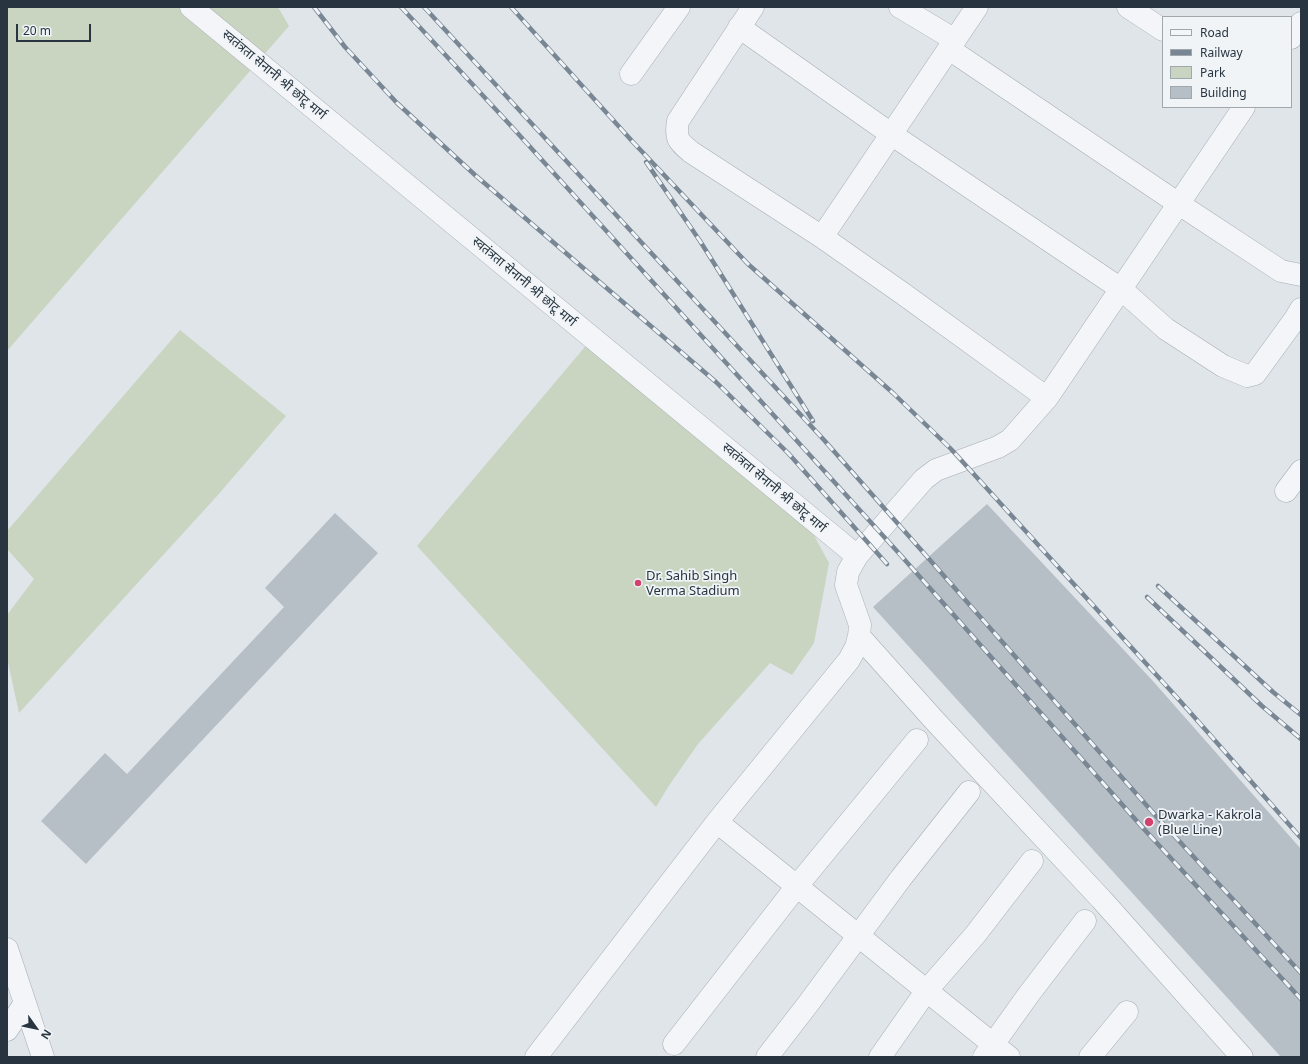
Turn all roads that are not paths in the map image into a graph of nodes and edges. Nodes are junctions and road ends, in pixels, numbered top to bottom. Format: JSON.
{"nodes":[{"id":1,"x":191,"y":7,"type":"edge"},
{"id":2,"x":679,"y":7,"type":"edge"},
{"id":3,"x":753,"y":7,"type":"edge"},
{"id":4,"x":900,"y":7,"type":"edge"},
{"id":5,"x":977,"y":7,"type":"edge"},
{"id":6,"x":1128,"y":7,"type":"edge"},
{"id":7,"x":1301,"y":23,"type":"edge"},
{"id":8,"x":739,"y":27,"type":"junction"},
{"id":9,"x":1162,"y":29,"type":"edge"},
{"id":10,"x":1292,"y":36,"type":"edge"},
{"id":11,"x":952,"y":44,"type":"junction"},
{"id":12,"x":631,"y":74,"type":"dead end"},
{"id":13,"x":1243,"y":108,"type":"edge"},
{"id":14,"x":892,"y":134,"type":"junction"},
{"id":15,"x":1179,"y":204,"type":"junction"},
{"id":16,"x":822,"y":237,"type":"junction"},
{"id":17,"x":1301,"y":275,"type":"edge"},
{"id":18,"x":1121,"y":289,"type":"junction"},
{"id":19,"x":1301,"y":309,"type":"edge"},
{"id":20,"x":1046,"y":398,"type":"junction"},
{"id":21,"x":1301,"y":471,"type":"edge"},
{"id":22,"x":1286,"y":491,"type":"dead end"},
{"id":23,"x":856,"y":556,"type":"junction"},
{"id":24,"x":859,"y":636,"type":"junction"},
{"id":25,"x":917,"y":740,"type":"dead end"},
{"id":26,"x":969,"y":792,"type":"dead end"},
{"id":27,"x":717,"y":822,"type":"junction"},
{"id":28,"x":1032,"y":861,"type":"dead end"},
{"id":29,"x":797,"y":886,"type":"junction"},
{"id":30,"x":1085,"y":921,"type":"dead end"},
{"id":31,"x":858,"y":936,"type":"junction"},
{"id":32,"x":7,"y":949,"type":"edge"},
{"id":33,"x":927,"y":990,"type":"junction"},
{"id":34,"x":25,"y":1003,"type":"junction"},
{"id":35,"x":1127,"y":1012,"type":"dead end"},
{"id":36,"x":7,"y":1030,"type":"edge"},
{"id":37,"x":674,"y":1044,"type":"dead end"},
{"id":38,"x":995,"y":1053,"type":"edge"},
{"id":39,"x":43,"y":1057,"type":"edge"},
{"id":40,"x":536,"y":1057,"type":"edge"},
{"id":41,"x":767,"y":1057,"type":"edge"},
{"id":42,"x":880,"y":1057,"type":"edge"},
{"id":43,"x":1090,"y":1057,"type":"edge"},
{"id":44,"x":1242,"y":1057,"type":"edge"}],
"edges":[{"from":1,"to":23,"type":"street","name":"स्वतंत्रता सेनानी श्री छोटू मार्ग"},
{"from":2,"to":12,"type":"street"},
{"from":3,"to":8,"type":"street"},
{"from":4,"to":11,"type":"street"},
{"from":5,"to":11,"type":"street"},
{"from":6,"to":9,"type":"street"},
{"from":7,"to":10,"type":"street"},
{"from":8,"to":14,"type":"street"},
{"from":8,"to":16,"type":"street"},
{"from":11,"to":14,"type":"street"},
{"from":11,"to":15,"type":"street"},
{"from":13,"to":15,"type":"street"},
{"from":14,"to":16,"type":"street"},
{"from":14,"to":18,"type":"street"},
{"from":15,"to":17,"type":"street"},
{"from":15,"to":18,"type":"street"},
{"from":16,"to":20,"type":"street"},
{"from":18,"to":19,"type":"street"},
{"from":18,"to":20,"type":"street"},
{"from":20,"to":23,"type":"street"},
{"from":21,"to":22,"type":"street"},
{"from":23,"to":24,"type":"street"},
{"from":24,"to":27,"type":"street"},
{"from":24,"to":44,"type":"street"},
{"from":25,"to":29,"type":"street"},
{"from":26,"to":31,"type":"street"},
{"from":27,"to":29,"type":"street"},
{"from":27,"to":40,"type":"street"},
{"from":28,"to":33,"type":"street"},
{"from":29,"to":31,"type":"street"},
{"from":29,"to":37,"type":"street"},
{"from":30,"to":38,"type":"street"},
{"from":31,"to":33,"type":"street"},
{"from":31,"to":41,"type":"street"},
{"from":32,"to":34,"type":"street"},
{"from":33,"to":38,"type":"street"},
{"from":33,"to":42,"type":"street"},
{"from":34,"to":36,"type":"street"},
{"from":34,"to":39,"type":"street"},
{"from":35,"to":43,"type":"street"}]}
